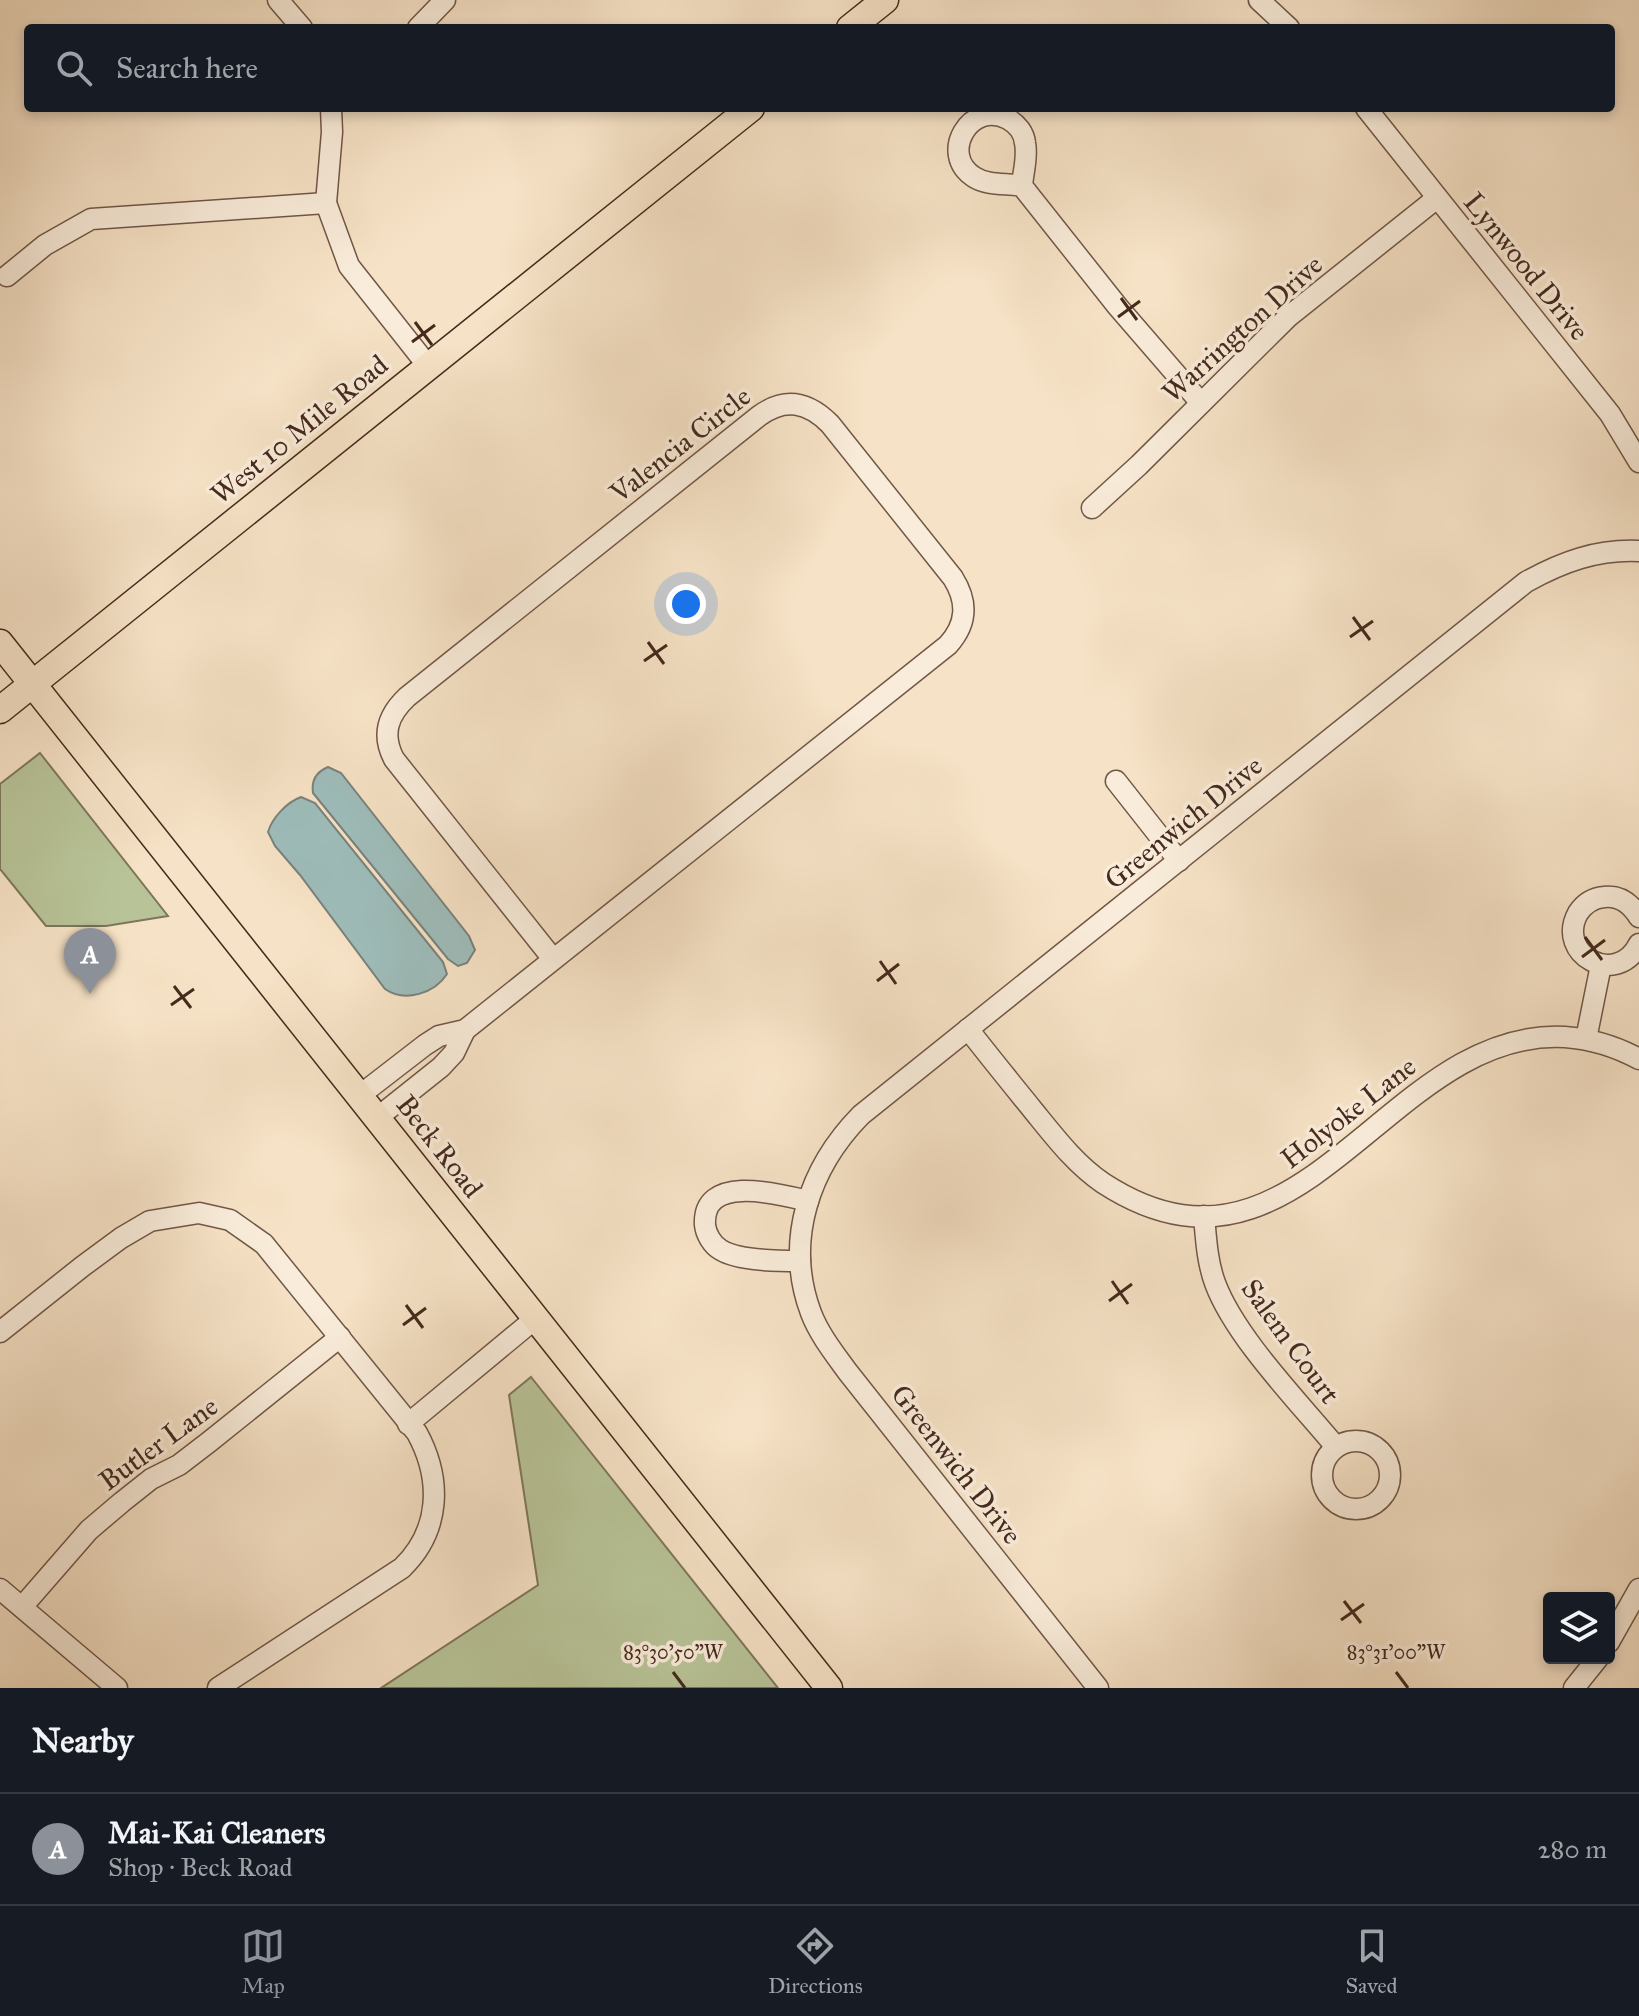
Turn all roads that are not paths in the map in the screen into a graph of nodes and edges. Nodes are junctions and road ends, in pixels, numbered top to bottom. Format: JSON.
{"nodes":[{"id":1,"x":278,"y":0,"type":"edge"},
{"id":2,"x":445,"y":0,"type":"edge"},
{"id":3,"x":885,"y":0,"type":"edge"},
{"id":4,"x":1259,"y":0,"type":"edge"},
{"id":5,"x":299,"y":24,"type":"edge"},
{"id":6,"x":422,"y":24,"type":"edge"},
{"id":7,"x":855,"y":24,"type":"edge"},
{"id":8,"x":1285,"y":24,"type":"edge"},
{"id":9,"x":331,"y":112,"type":"edge"},
{"id":10,"x":746,"y":112,"type":"edge"},
{"id":11,"x":1369,"y":112,"type":"edge"},
{"id":12,"x":1022,"y":186,"type":"dead end"},
{"id":13,"x":1437,"y":198,"type":"junction"},
{"id":14,"x":326,"y":203,"type":"junction"},
{"id":15,"x":7,"y":276,"type":"dead end"},
{"id":16,"x":428,"y":366,"type":"junction"},
{"id":17,"x":1201,"y":403,"type":"junction"},
{"id":18,"x":1639,"y":462,"type":"edge"},
{"id":19,"x":1092,"y":508,"type":"dead end"},
{"id":20,"x":1639,"y":551,"type":"edge"},
{"id":21,"x":0,"y":643,"type":"edge"},
{"id":22,"x":32,"y":684,"type":"junction"},
{"id":23,"x":0,"y":710,"type":"edge"},
{"id":24,"x":1116,"y":781,"type":"dead end"},
{"id":25,"x":1179,"y":861,"type":"junction"},
{"id":26,"x":1639,"y":917,"type":"edge"},
{"id":27,"x":1639,"y":944,"type":"edge"},
{"id":28,"x":553,"y":959,"type":"junction"},
{"id":29,"x":1601,"y":965,"type":"junction"},
{"id":30,"x":968,"y":1029,"type":"junction"},
{"id":31,"x":465,"y":1030,"type":"junction"},
{"id":32,"x":1586,"y":1039,"type":"junction"},
{"id":33,"x":1639,"y":1059,"type":"edge"},
{"id":34,"x":359,"y":1096,"type":"junction"},
{"id":35,"x":377,"y":1118,"type":"junction"},
{"id":36,"x":808,"y":1201,"type":"junction"},
{"id":37,"x":1204,"y":1216,"type":"junction"},
{"id":38,"x":800,"y":1261,"type":"junction"},
{"id":39,"x":536,"y":1318,"type":"junction"},
{"id":40,"x":0,"y":1332,"type":"edge"},
{"id":41,"x":340,"y":1337,"type":"junction"},
{"id":42,"x":408,"y":1424,"type":"junction"},
{"id":43,"x":1336,"y":1447,"type":"dead end"},
{"id":44,"x":0,"y":1589,"type":"edge"},
{"id":45,"x":1639,"y":1589,"type":"edge"},
{"id":46,"x":22,"y":1607,"type":"junction"},
{"id":47,"x":1615,"y":1631,"type":"edge"},
{"id":48,"x":1593,"y":1664,"type":"edge"},
{"id":49,"x":117,"y":1688,"type":"edge"},
{"id":50,"x":218,"y":1688,"type":"edge"},
{"id":51,"x":829,"y":1688,"type":"edge"},
{"id":52,"x":1098,"y":1688,"type":"edge"},
{"id":53,"x":1574,"y":1688,"type":"edge"}],
"edges":[{"from":1,"to":5,"type":"street"},
{"from":2,"to":6,"type":"street"},
{"from":3,"to":7,"type":"main road"},
{"from":4,"to":8,"type":"street"},
{"from":9,"to":14,"type":"street"},
{"from":10,"to":16,"type":"main road","name":"West 10 Mile Road"},
{"from":11,"to":13,"type":"street","name":"Lynwood Drive"},
{"from":12,"to":17,"type":"street"},
{"from":13,"to":17,"type":"street","name":"Warrington Drive"},
{"from":13,"to":18,"type":"street","name":"Lynwood Drive"},
{"from":14,"to":15,"type":"street"},
{"from":14,"to":16,"type":"street"},
{"from":16,"to":22,"type":"main road","name":"West 10 Mile Road"},
{"from":17,"to":19,"type":"street","name":"Warrington Drive"},
{"from":20,"to":25,"type":"street","name":"Greenwich Drive"},
{"from":21,"to":22,"type":"main road","name":"Beck Road"},
{"from":22,"to":23,"type":"main road","name":"West 10 Mile Road"},
{"from":22,"to":34,"type":"main road","name":"Beck Road"},
{"from":24,"to":25,"type":"street"},
{"from":25,"to":30,"type":"street","name":"Greenwich Drive"},
{"from":26,"to":29,"type":"street"},
{"from":27,"to":29,"type":"street"},
{"from":28,"to":28,"type":"street","name":"Valencia Circle"},
{"from":28,"to":31,"type":"street","name":"Valencia Circle"},
{"from":29,"to":32,"type":"street"},
{"from":30,"to":36,"type":"street","name":"Greenwich Drive"},
{"from":30,"to":37,"type":"street","name":"Holyoke Lane"},
{"from":31,"to":34,"type":"street","name":"Valencia Circle"},
{"from":31,"to":35,"type":"street","name":"Valencia Circle"},
{"from":32,"to":33,"type":"street","name":"Holyoke Lane"},
{"from":32,"to":37,"type":"street","name":"Holyoke Lane"},
{"from":34,"to":35,"type":"main road","name":"Beck Road"},
{"from":35,"to":39,"type":"main road","name":"Beck Road"},
{"from":36,"to":38,"type":"street","name":"Greenwich Drive"},
{"from":36,"to":38,"type":"street"},
{"from":37,"to":43,"type":"street","name":"Salem Court"},
{"from":38,"to":52,"type":"street","name":"Greenwich Drive"},
{"from":39,"to":42,"type":"street"},
{"from":39,"to":51,"type":"main road","name":"Beck Road"},
{"from":40,"to":41,"type":"street"},
{"from":41,"to":42,"type":"street"},
{"from":41,"to":46,"type":"street","name":"Butler Lane"},
{"from":42,"to":50,"type":"street"},
{"from":44,"to":46,"type":"street"},
{"from":45,"to":47,"type":"street"},
{"from":46,"to":49,"type":"street"},
{"from":48,"to":53,"type":"street"}]}
